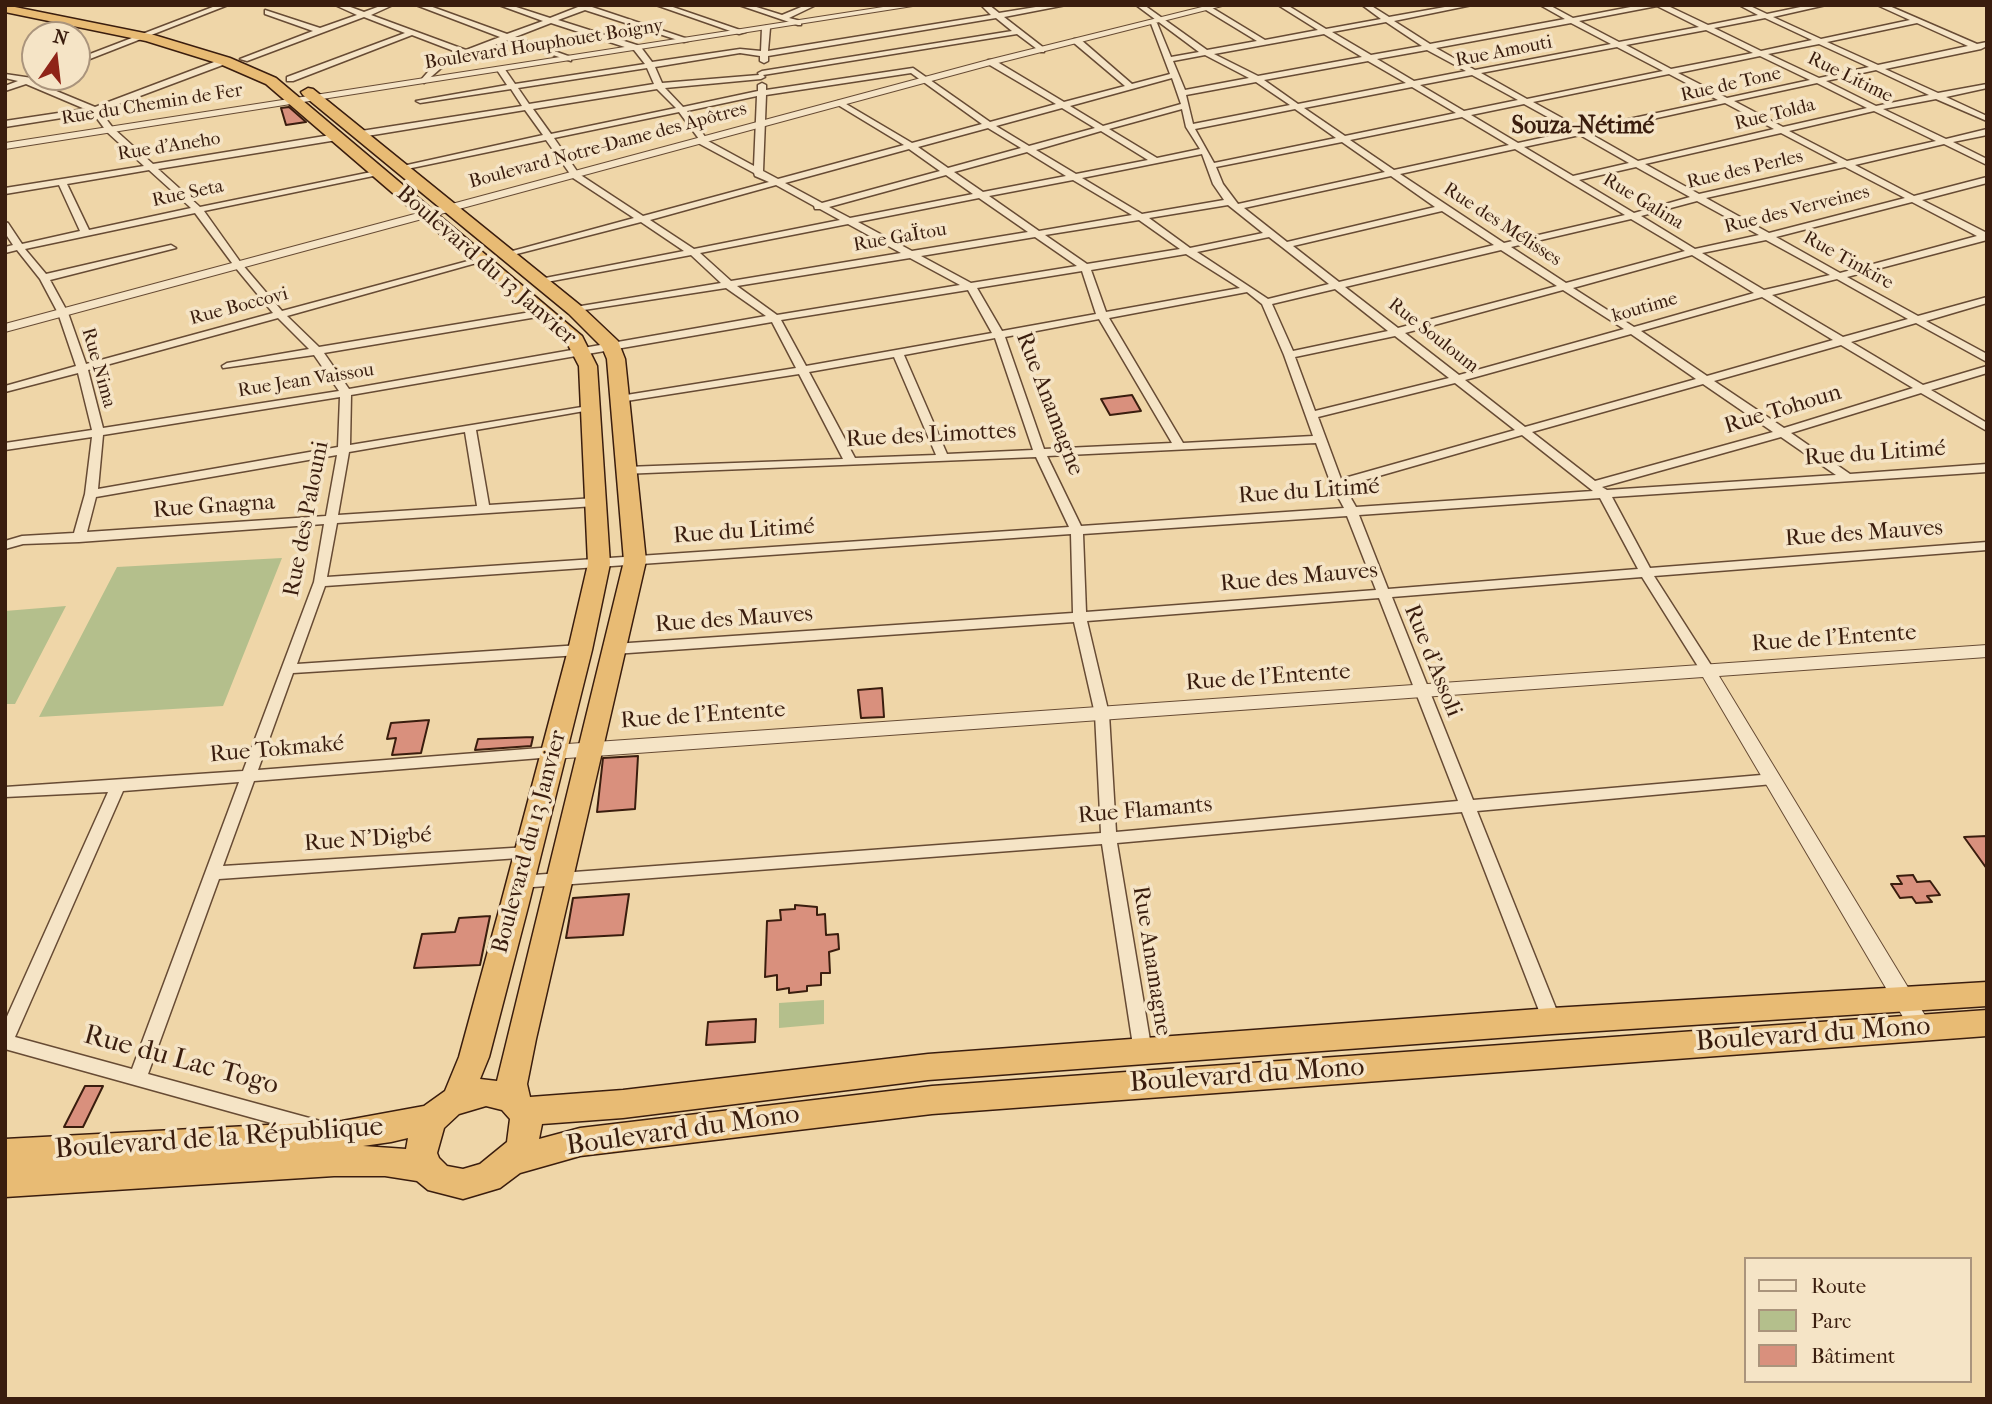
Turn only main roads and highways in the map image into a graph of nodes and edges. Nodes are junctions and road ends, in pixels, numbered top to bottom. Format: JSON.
{"nodes":[{"id":1,"x":35,"y":5,"type":"edge"},
{"id":2,"x":5,"y":8,"type":"edge"},
{"id":3,"x":152,"y":33,"type":"junction"},
{"id":4,"x":304,"y":99,"type":"junction"},
{"id":5,"x":1987,"y":994,"type":"edge"},
{"id":6,"x":1987,"y":1023,"type":"edge"},
{"id":7,"x":457,"y":1099,"type":"junction"},
{"id":8,"x":517,"y":1105,"type":"junction"},
{"id":9,"x":433,"y":1118,"type":"junction"},
{"id":10,"x":5,"y":1154,"type":"edge"},
{"id":11,"x":512,"y":1161,"type":"junction"},
{"id":12,"x":425,"y":1167,"type":"junction"},
{"id":13,"x":5,"y":1182,"type":"edge"}],
"edges":[{"from":1,"to":3,"type":"highway","name":"Boulevard du 13 Janvier"},
{"from":2,"to":3,"type":"highway","name":"Boulevard du 13 Janvier"},
{"from":3,"to":4,"type":"highway","name":"Boulevard du 13 Janvier"},
{"from":3,"to":4,"type":"highway","name":"Boulevard du 13 Janvier"},
{"from":4,"to":7,"type":"highway","name":"Boulevard du 13 Janvier"},
{"from":4,"to":8,"type":"highway","name":"Boulevard du 13 Janvier"},
{"from":5,"to":8,"type":"highway","name":"Boulevard du Mono"},
{"from":6,"to":11,"type":"highway","name":"Boulevard du Mono"},
{"from":7,"to":8,"type":"highway"},
{"from":7,"to":9,"type":"highway"},
{"from":8,"to":11,"type":"highway"},
{"from":9,"to":10,"type":"highway","name":"Boulevard de la République"},
{"from":9,"to":12,"type":"highway"},
{"from":11,"to":12,"type":"highway"},
{"from":12,"to":13,"type":"highway","name":"Boulevard de la République"}]}
